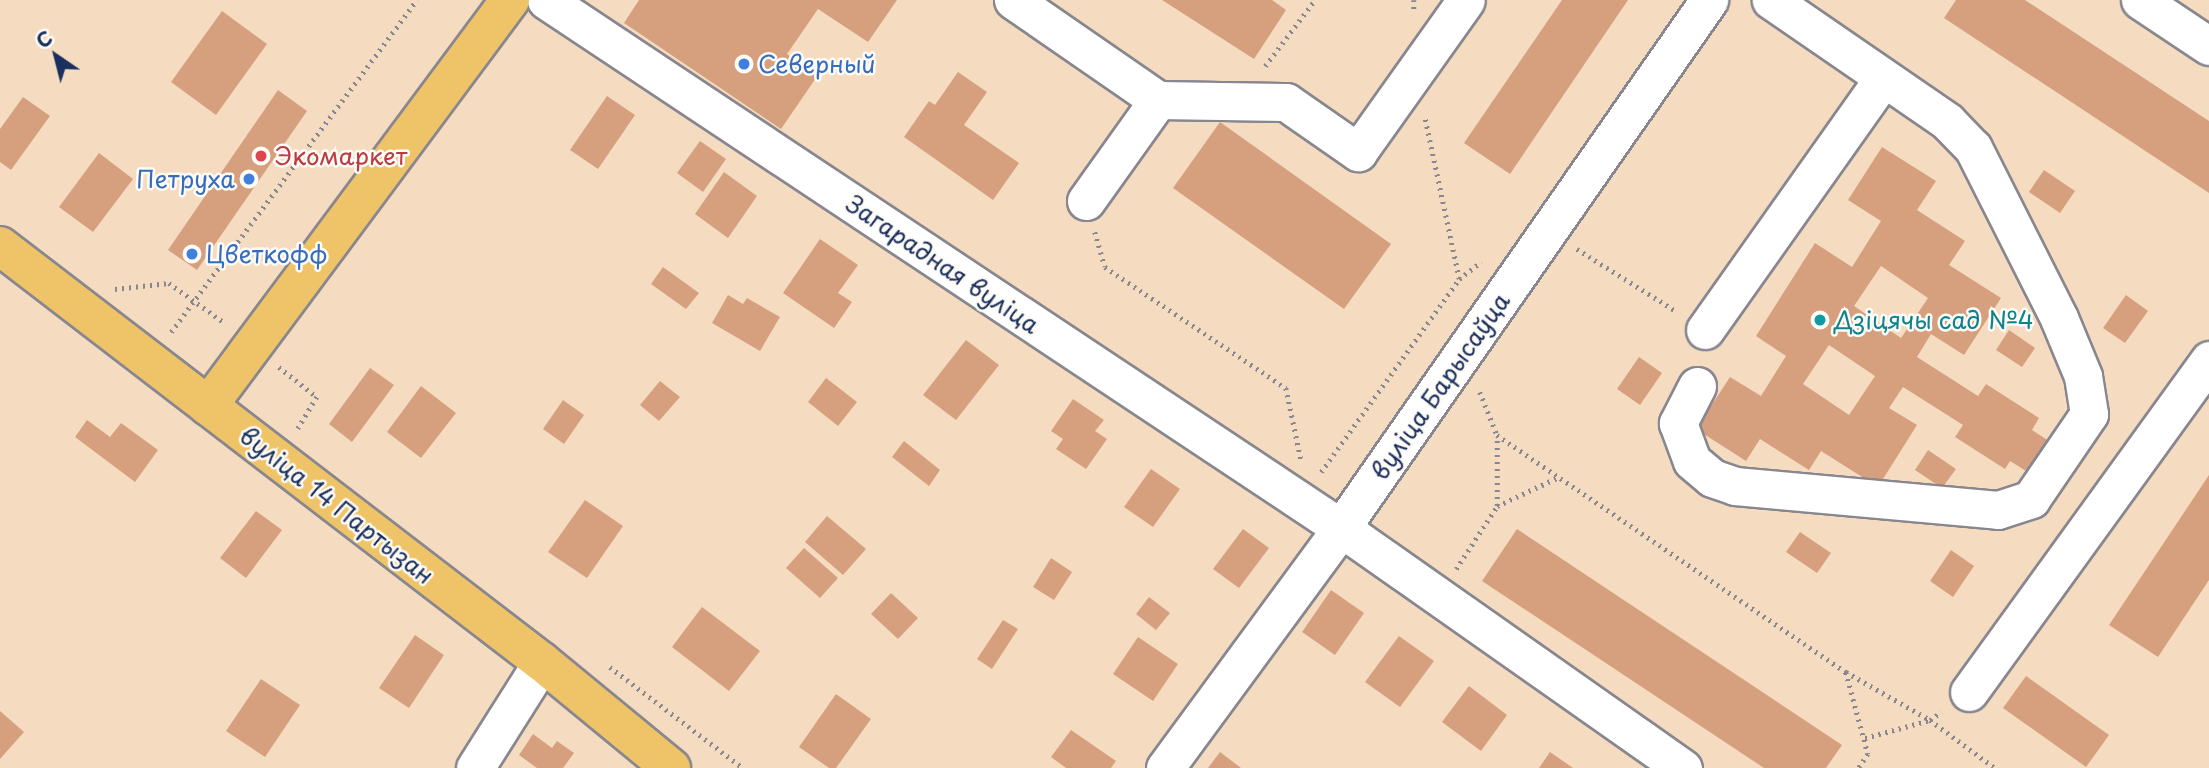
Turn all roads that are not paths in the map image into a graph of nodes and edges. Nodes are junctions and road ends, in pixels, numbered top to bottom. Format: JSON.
{"nodes":[{"id":1,"x":510,"y":0,"type":"edge"},
{"id":2,"x":546,"y":0,"type":"edge"},
{"id":3,"x":1013,"y":0,"type":"edge"},
{"id":4,"x":1466,"y":0,"type":"edge"},
{"id":5,"x":1709,"y":0,"type":"edge"},
{"id":6,"x":1771,"y":0,"type":"edge"},
{"id":7,"x":2140,"y":0,"type":"edge"},
{"id":8,"x":2209,"y":46,"type":"edge"},
{"id":9,"x":1883,"y":79,"type":"junction"},
{"id":10,"x":1158,"y":100,"type":"junction"},
{"id":11,"x":1086,"y":201,"type":"road end"},
{"id":12,"x":0,"y":246,"type":"edge"},
{"id":13,"x":1705,"y":330,"type":"road end"},
{"id":14,"x":2209,"y":360,"type":"edge"},
{"id":15,"x":1697,"y":386,"type":"dead end"},
{"id":16,"x":208,"y":407,"type":"junction"},
{"id":17,"x":1340,"y":528,"type":"junction"},
{"id":18,"x":542,"y":662,"type":"junction"},
{"id":19,"x":1969,"y":692,"type":"road end"},
{"id":20,"x":475,"y":768,"type":"edge"},
{"id":21,"x":671,"y":768,"type":"edge"},
{"id":22,"x":1165,"y":768,"type":"edge"},
{"id":23,"x":1683,"y":768,"type":"edge"}],
"edges":[{"from":1,"to":16,"type":"main road"},
{"from":2,"to":17,"type":"street","name":"Загарадная вуліца"},
{"from":3,"to":10,"type":"street"},
{"from":4,"to":10,"type":"street"},
{"from":5,"to":17,"type":"street","name":"вуліца Барысаўца"},
{"from":6,"to":9,"type":"street"},
{"from":7,"to":8,"type":"street"},
{"from":9,"to":13,"type":"street"},
{"from":9,"to":15,"type":"street"},
{"from":10,"to":11,"type":"street"},
{"from":12,"to":16,"type":"main road","name":"вуліца 14 Партызан"},
{"from":14,"to":19,"type":"street"},
{"from":16,"to":18,"type":"main road","name":"вуліца 14 Партызан"},
{"from":17,"to":22,"type":"street","name":"вуліца Барысаўца"},
{"from":17,"to":23,"type":"street","name":"Загарадная вуліца"},
{"from":18,"to":20,"type":"street"},
{"from":18,"to":21,"type":"main road","name":"вуліца 14 Партызан"}]}
